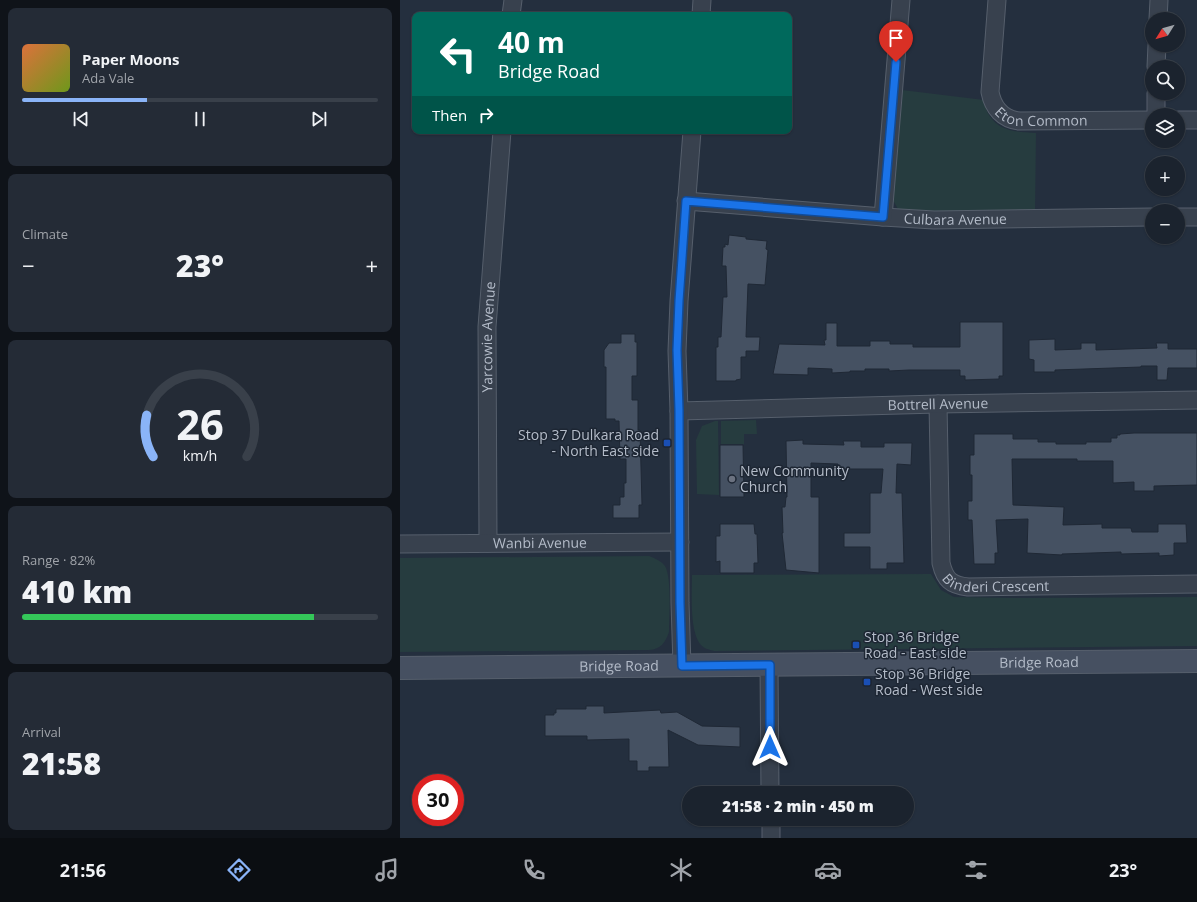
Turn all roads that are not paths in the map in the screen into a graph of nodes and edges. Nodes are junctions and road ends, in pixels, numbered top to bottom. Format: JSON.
{"nodes":[{"id":1,"x":513,"y":0,"type":"edge"},
{"id":2,"x":702,"y":0,"type":"edge"},
{"id":3,"x":901,"y":0,"type":"edge"},
{"id":4,"x":997,"y":0,"type":"edge"},
{"id":5,"x":1159,"y":0,"type":"edge"},
{"id":6,"x":511,"y":12,"type":"edge"},
{"id":7,"x":701,"y":12,"type":"edge"},
{"id":8,"x":1158,"y":12,"type":"edge"},
{"id":9,"x":1145,"y":120,"type":"edge"},
{"id":10,"x":1185,"y":120,"type":"edge"},
{"id":11,"x":1197,"y":120,"type":"edge"},
{"id":12,"x":502,"y":134,"type":"edge"},
{"id":13,"x":692,"y":134,"type":"edge"},
{"id":14,"x":686,"y":201,"type":"junction"},
{"id":15,"x":883,"y":217,"type":"junction"},
{"id":16,"x":1185,"y":217,"type":"edge"},
{"id":17,"x":1197,"y":217,"type":"edge"},
{"id":18,"x":1145,"y":218,"type":"edge"},
{"id":19,"x":1197,"y":400,"type":"edge"},
{"id":20,"x":938,"y":404,"type":"junction"},
{"id":21,"x":679,"y":410,"type":"junction"},
{"id":22,"x":680,"y":542,"type":"junction"},
{"id":23,"x":488,"y":543,"type":"junction"},
{"id":24,"x":400,"y":544,"type":"edge"},
{"id":25,"x":1197,"y":584,"type":"edge"},
{"id":26,"x":1197,"y":661,"type":"edge"},
{"id":27,"x":770,"y":665,"type":"junction"},
{"id":28,"x":682,"y":666,"type":"junction"},
{"id":29,"x":400,"y":668,"type":"edge"},
{"id":30,"x":770,"y":786,"type":"edge"},
{"id":31,"x":771,"y":826,"type":"edge"},
{"id":32,"x":771,"y":838,"type":"edge"}],
"edges":[{"from":1,"to":6,"type":"street"},
{"from":2,"to":7,"type":"street"},
{"from":3,"to":15,"type":"street"},
{"from":4,"to":9,"type":"street","name":"Eton Common"},
{"from":5,"to":8,"type":"street"},
{"from":10,"to":11,"type":"street"},
{"from":12,"to":23,"type":"street","name":"Yarcowie Avenue"},
{"from":13,"to":14,"type":"street"},
{"from":14,"to":15,"type":"street","name":"Culbara Avenue"},
{"from":14,"to":21,"type":"street"},
{"from":15,"to":18,"type":"street","name":"Culbara Avenue"},
{"from":16,"to":17,"type":"street"},
{"from":19,"to":20,"type":"street","name":"Bottrell Avenue"},
{"from":20,"to":21,"type":"street","name":"Bottrell Avenue"},
{"from":20,"to":25,"type":"street","name":"Binderi Crescent"},
{"from":21,"to":22,"type":"street"},
{"from":22,"to":23,"type":"street","name":"Wanbi Avenue"},
{"from":22,"to":28,"type":"street"},
{"from":23,"to":24,"type":"street","name":"Wanbi Avenue"},
{"from":26,"to":27,"type":"main road","name":"Bridge Road"},
{"from":27,"to":28,"type":"main road","name":"Bridge Road"},
{"from":27,"to":30,"type":"street"},
{"from":28,"to":29,"type":"main road","name":"Bridge Road"},
{"from":31,"to":32,"type":"street"}]}
